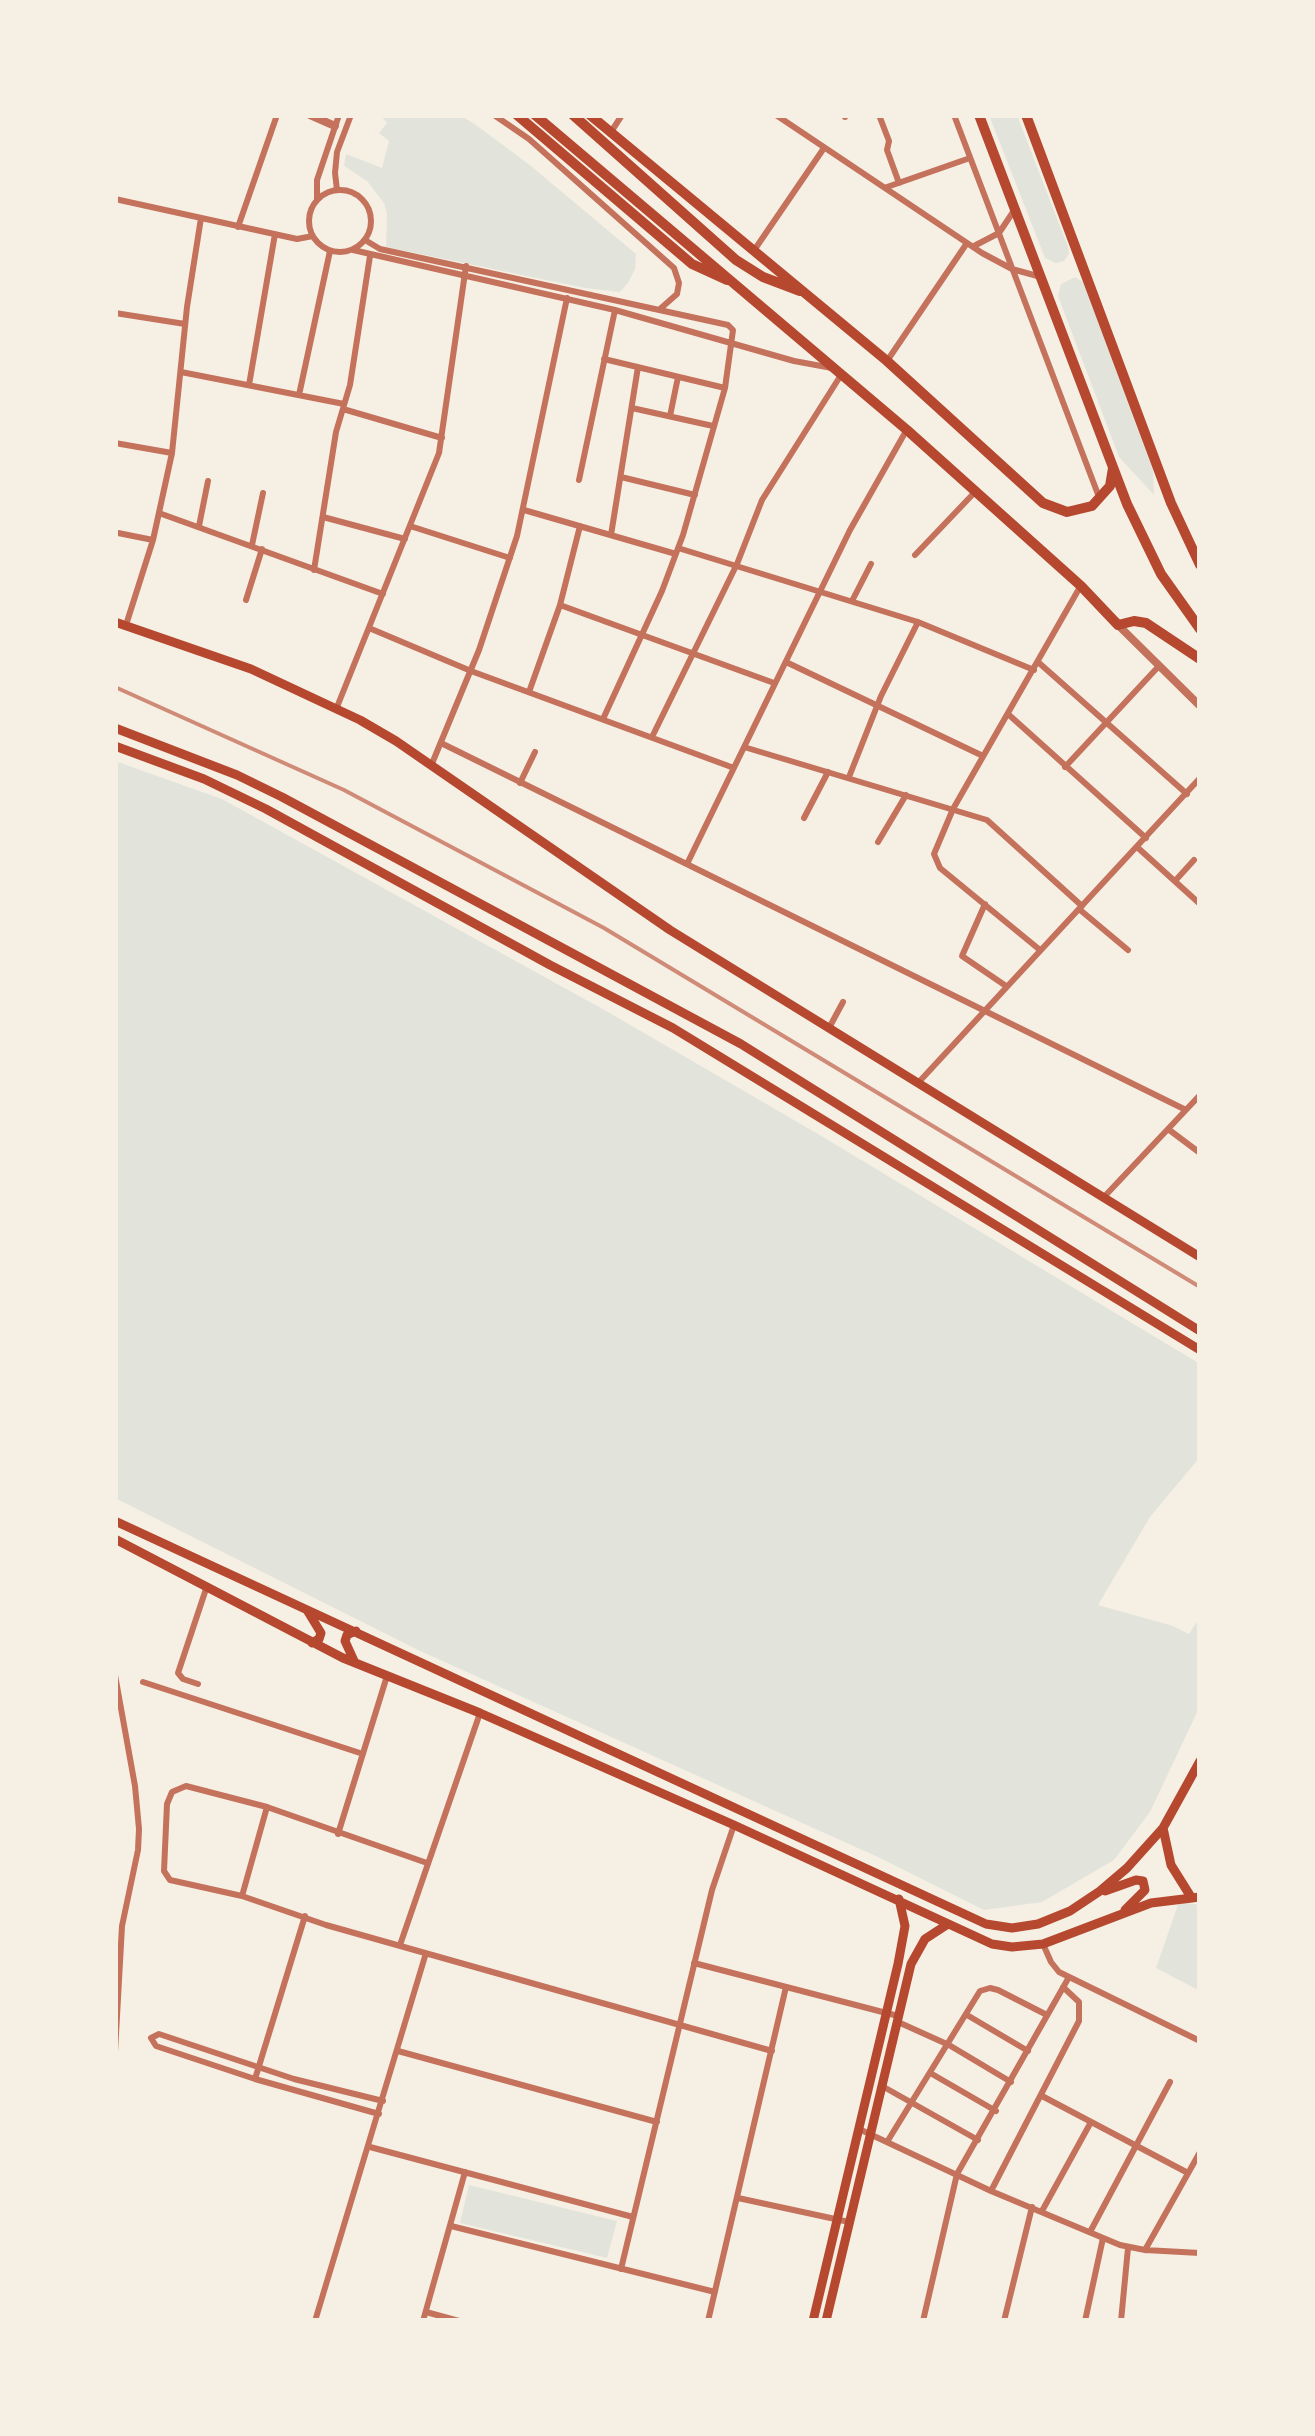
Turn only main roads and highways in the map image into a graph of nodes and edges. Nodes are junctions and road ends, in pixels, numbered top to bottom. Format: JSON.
{"nodes":[{"id":1,"x":517,"y":115,"type":"edge"},
{"id":2,"x":535,"y":115,"type":"edge"},
{"id":3,"x":980,"y":115,"type":"edge"},
{"id":4,"x":1026,"y":115,"type":"edge"},
{"id":5,"x":581,"y":116,"type":"edge"},
{"id":6,"x":733,"y":282,"type":"junction"},
{"id":7,"x":806,"y":292,"type":"junction"},
{"id":8,"x":1113,"y":468,"type":"junction"},
{"id":9,"x":1200,"y":565,"type":"edge"},
{"id":10,"x":115,"y":622,"type":"edge"},
{"id":11,"x":1200,"y":630,"type":"edge"},
{"id":12,"x":1200,"y":659,"type":"edge"},
{"id":13,"x":115,"y":728,"type":"edge"},
{"id":14,"x":115,"y":746,"type":"edge"},
{"id":15,"x":237,"y":775,"type":"junction"},
{"id":16,"x":230,"y":791,"type":"junction"},
{"id":17,"x":409,"y":867,"type":"junction"},
{"id":18,"x":401,"y":880,"type":"junction"},
{"id":19,"x":573,"y":956,"type":"junction"},
{"id":20,"x":567,"y":973,"type":"junction"},
{"id":21,"x":884,"y":1132,"type":"junction"},
{"id":22,"x":872,"y":1151,"type":"junction"},
{"id":23,"x":1200,"y":1258,"type":"edge"},
{"id":24,"x":1200,"y":1331,"type":"edge"},
{"id":25,"x":1199,"y":1347,"type":"edge"},
{"id":26,"x":115,"y":1521,"type":"edge"},
{"id":27,"x":115,"y":1539,"type":"edge"},
{"id":28,"x":306,"y":1610,"type":"junction"},
{"id":29,"x":356,"y":1631,"type":"junction"},
{"id":30,"x":312,"y":1643,"type":"junction"},
{"id":31,"x":355,"y":1663,"type":"junction"},
{"id":32,"x":1200,"y":1761,"type":"edge"},
{"id":33,"x":1164,"y":1828,"type":"junction"},
{"id":34,"x":1100,"y":1892,"type":"junction"},
{"id":35,"x":1197,"y":1896,"type":"edge"},
{"id":36,"x":899,"y":1899,"type":"junction"},
{"id":37,"x":1123,"y":1912,"type":"junction"},
{"id":38,"x":948,"y":1924,"type":"junction"},
{"id":39,"x":813,"y":2321,"type":"edge"},
{"id":40,"x":826,"y":2321,"type":"edge"}],
"edges":[{"from":1,"to":6,"type":"main road"},
{"from":2,"to":6,"type":"main road"},
{"from":3,"to":8,"type":"main road"},
{"from":4,"to":9,"type":"main road"},
{"from":5,"to":7,"type":"main road"},
{"from":5,"to":7,"type":"main road"},
{"from":6,"to":12,"type":"main road"},
{"from":7,"to":8,"type":"main road"},
{"from":8,"to":11,"type":"main road"},
{"from":10,"to":23,"type":"main road"},
{"from":13,"to":15,"type":"main road"},
{"from":14,"to":16,"type":"main road"},
{"from":15,"to":16,"type":"main road"},
{"from":15,"to":17,"type":"main road"},
{"from":16,"to":18,"type":"main road"},
{"from":17,"to":18,"type":"main road"},
{"from":17,"to":19,"type":"main road"},
{"from":18,"to":20,"type":"main road"},
{"from":19,"to":20,"type":"main road"},
{"from":19,"to":21,"type":"main road"},
{"from":20,"to":22,"type":"main road"},
{"from":21,"to":22,"type":"main road"},
{"from":21,"to":24,"type":"main road"},
{"from":22,"to":25,"type":"main road"},
{"from":26,"to":28,"type":"main road"},
{"from":27,"to":30,"type":"main road"},
{"from":28,"to":29,"type":"main road"},
{"from":28,"to":30,"type":"main road"},
{"from":29,"to":31,"type":"main road"},
{"from":29,"to":34,"type":"main road"},
{"from":30,"to":31,"type":"main road"},
{"from":31,"to":36,"type":"main road"},
{"from":32,"to":33,"type":"main road"},
{"from":33,"to":34,"type":"main road"},
{"from":33,"to":35,"type":"main road"},
{"from":34,"to":37,"type":"main road"},
{"from":35,"to":37,"type":"main road"},
{"from":36,"to":38,"type":"main road"},
{"from":36,"to":39,"type":"main road"},
{"from":37,"to":38,"type":"main road"},
{"from":38,"to":40,"type":"main road"}]}
